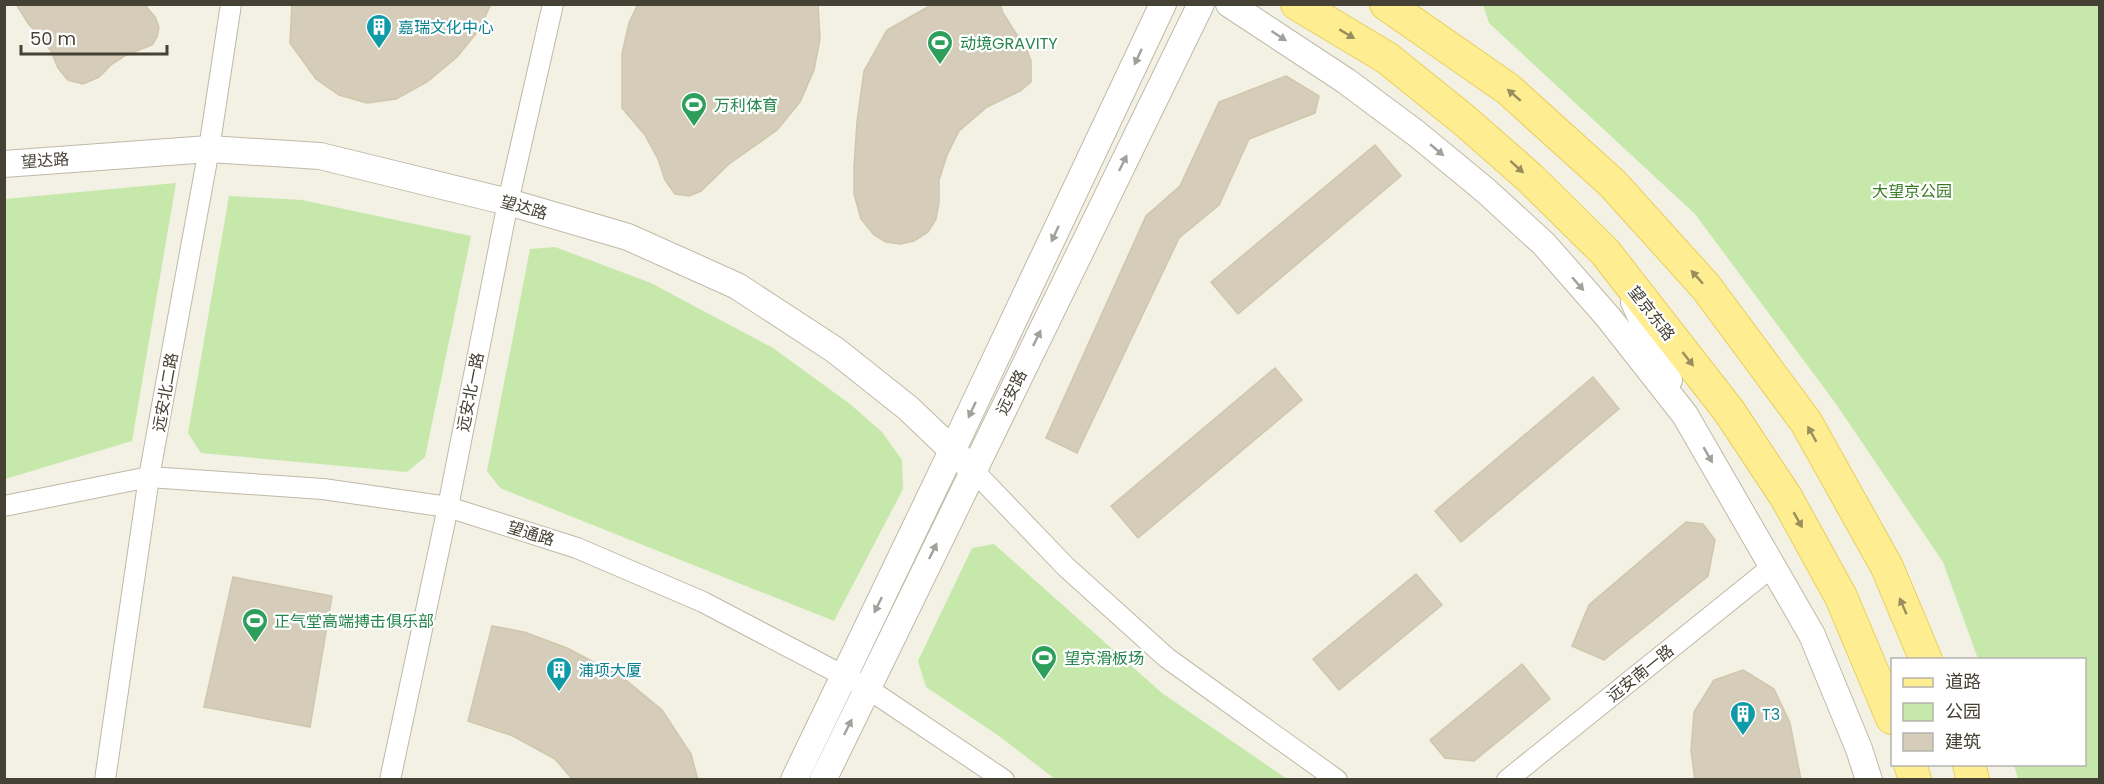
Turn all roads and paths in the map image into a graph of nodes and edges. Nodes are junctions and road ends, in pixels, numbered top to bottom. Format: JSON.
{"nodes":[{"id":1,"x":231,"y":4,"type":"edge"},
{"id":2,"x":553,"y":4,"type":"edge"},
{"id":3,"x":1163,"y":4,"type":"edge"},
{"id":4,"x":1201,"y":4,"type":"edge"},
{"id":5,"x":1229,"y":4,"type":"edge"},
{"id":6,"x":1297,"y":4,"type":"edge"},
{"id":7,"x":1386,"y":4,"type":"edge"},
{"id":8,"x":209,"y":149,"type":"junction"},
{"id":9,"x":4,"y":164,"type":"edge"},
{"id":10,"x":508,"y":202,"type":"junction"},
{"id":11,"x":1620,"y":271,"type":"junction"},
{"id":12,"x":1685,"y":415,"type":"junction"},
{"id":13,"x":952,"y":451,"type":"junction"},
{"id":14,"x":973,"y":470,"type":"junction"},
{"id":15,"x":149,"y":477,"type":"junction"},
{"id":16,"x":4,"y":506,"type":"edge"},
{"id":17,"x":448,"y":507,"type":"junction"},
{"id":18,"x":1773,"y":566,"type":"junction"},
{"id":19,"x":1925,"y":658,"type":"edge"},
{"id":20,"x":843,"y":676,"type":"junction"},
{"id":21,"x":867,"y":688,"type":"junction"},
{"id":22,"x":1891,"y":713,"type":"edge"},
{"id":23,"x":105,"y":780,"type":"edge"},
{"id":24,"x":390,"y":780,"type":"edge"},
{"id":25,"x":794,"y":780,"type":"edge"},
{"id":26,"x":823,"y":780,"type":"edge"},
{"id":27,"x":1004,"y":780,"type":"edge"},
{"id":28,"x":1337,"y":780,"type":"edge"},
{"id":29,"x":1507,"y":780,"type":"edge"},
{"id":30,"x":1869,"y":780,"type":"edge"}],
"edges":[{"from":1,"to":8,"type":"street","name":"远安北二路"},
{"from":2,"to":10,"type":"street","name":"远安北一路"},
{"from":3,"to":13,"type":"street","name":"远安路","one_way":true},
{"from":14,"to":4,"type":"street","name":"远安路","one_way":true},
{"from":5,"to":12,"type":"street","one_way":true},
{"from":6,"to":11,"type":"main road","name":"望京东路","one_way":true},
{"from":19,"to":7,"type":"main road","one_way":true},
{"from":8,"to":9,"type":"street","name":"望达路"},
{"from":8,"to":10,"type":"street","name":"望达路"},
{"from":8,"to":15,"type":"street","name":"远安北二路"},
{"from":10,"to":13,"type":"street","name":"望达路"},
{"from":10,"to":17,"type":"street","name":"远安北一路"},
{"from":11,"to":12,"type":"street"},
{"from":11,"to":22,"type":"main road","name":"望京东路","one_way":true},
{"from":12,"to":18,"type":"street","one_way":true},
{"from":13,"to":14,"type":"street","name":"望达路"},
{"from":13,"to":20,"type":"street","name":"远安路","one_way":true},
{"from":21,"to":14,"type":"street","name":"远安路","one_way":true},
{"from":14,"to":28,"type":"street"},
{"from":15,"to":16,"type":"street","name":"望通路"},
{"from":15,"to":17,"type":"street","name":"望通路"},
{"from":15,"to":23,"type":"street","name":"远安北二路"},
{"from":17,"to":20,"type":"street","name":"望通路"},
{"from":17,"to":24,"type":"street","name":"远安北一路"},
{"from":18,"to":29,"type":"street","name":"远安南一路"},
{"from":18,"to":30,"type":"street"},
{"from":20,"to":21,"type":"street","name":"望通路"},
{"from":20,"to":25,"type":"street","name":"远安路"},
{"from":26,"to":21,"type":"street","name":"远安路","one_way":true},
{"from":21,"to":27,"type":"street","name":"望通路"}]}
